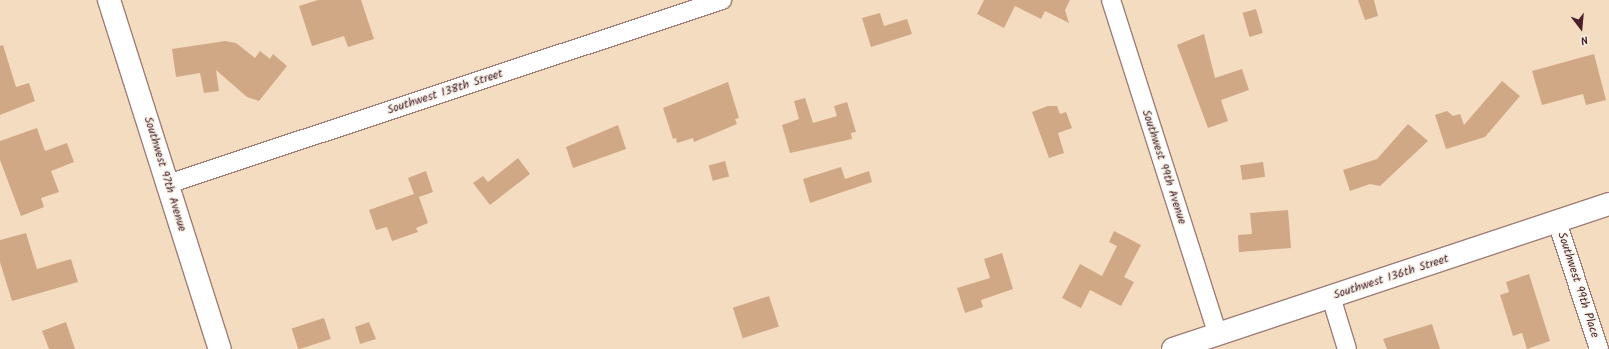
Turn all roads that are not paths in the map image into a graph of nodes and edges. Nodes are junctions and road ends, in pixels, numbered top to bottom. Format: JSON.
{"nodes":[{"id":1,"x":109,"y":0,"type":"edge"},
{"id":2,"x":722,"y":0,"type":"edge"},
{"id":3,"x":1111,"y":0,"type":"edge"},
{"id":4,"x":168,"y":184,"type":"junction"},
{"id":5,"x":1609,"y":204,"type":"edge"},
{"id":6,"x":1556,"y":222,"type":"junction"},
{"id":7,"x":1331,"y":297,"type":"junction"},
{"id":8,"x":1218,"y":335,"type":"junction"},
{"id":9,"x":220,"y":349,"type":"edge"},
{"id":10,"x":1173,"y":349,"type":"edge"},
{"id":11,"x":1347,"y":349,"type":"edge"},
{"id":12,"x":1599,"y":349,"type":"edge"}],
"edges":[{"from":1,"to":4,"type":"street","name":"Southwest 97th Avenue"},
{"from":2,"to":4,"type":"street","name":"Southwest 138th Street"},
{"from":3,"to":8,"type":"street","name":"Southwest 99th Avenue"},
{"from":4,"to":9,"type":"street","name":"Southwest 97th Avenue"},
{"from":5,"to":6,"type":"street","name":"Southwest 136th Street"},
{"from":6,"to":7,"type":"street","name":"Southwest 136th Street"},
{"from":6,"to":12,"type":"street","name":"Southwest 99th Place"},
{"from":7,"to":8,"type":"street","name":"Southwest 136th Street"},
{"from":7,"to":11,"type":"street"},
{"from":8,"to":10,"type":"street","name":"Southwest 136th Street"}]}
